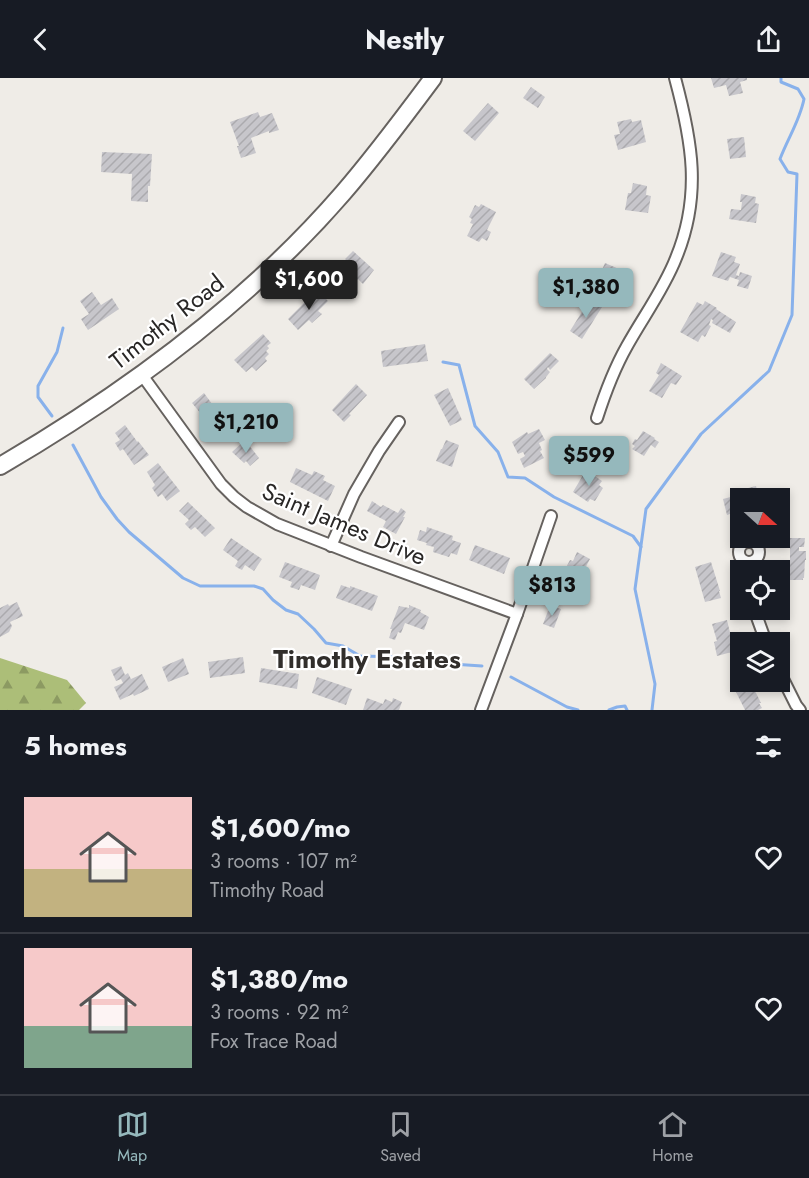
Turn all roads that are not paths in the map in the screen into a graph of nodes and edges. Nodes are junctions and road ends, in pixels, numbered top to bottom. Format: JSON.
{"nodes":[{"id":1,"x":433,"y":78,"type":"edge"},
{"id":2,"x":675,"y":78,"type":"edge"},
{"id":3,"x":142,"y":375,"type":"junction"},
{"id":4,"x":597,"y":418,"type":"dead end"},
{"id":5,"x":399,"y":422,"type":"dead end"},
{"id":6,"x":0,"y":466,"type":"edge"},
{"id":7,"x":551,"y":516,"type":"dead end"},
{"id":8,"x":331,"y":546,"type":"junction"},
{"id":9,"x":517,"y":614,"type":"junction"},
{"id":10,"x":790,"y":692,"type":"edge"},
{"id":11,"x":481,"y":710,"type":"edge"},
{"id":12,"x":800,"y":710,"type":"edge"}],
"edges":[{"from":1,"to":3,"type":"main road","name":"Timothy Road"},
{"from":2,"to":4,"type":"street"},
{"from":3,"to":6,"type":"main road","name":"Timothy Road"},
{"from":3,"to":8,"type":"street","name":"Saint James Drive"},
{"from":5,"to":8,"type":"street"},
{"from":7,"to":9,"type":"street"},
{"from":8,"to":9,"type":"street","name":"Saint James Drive"},
{"from":9,"to":11,"type":"street"},
{"from":10,"to":12,"type":"street"}]}
